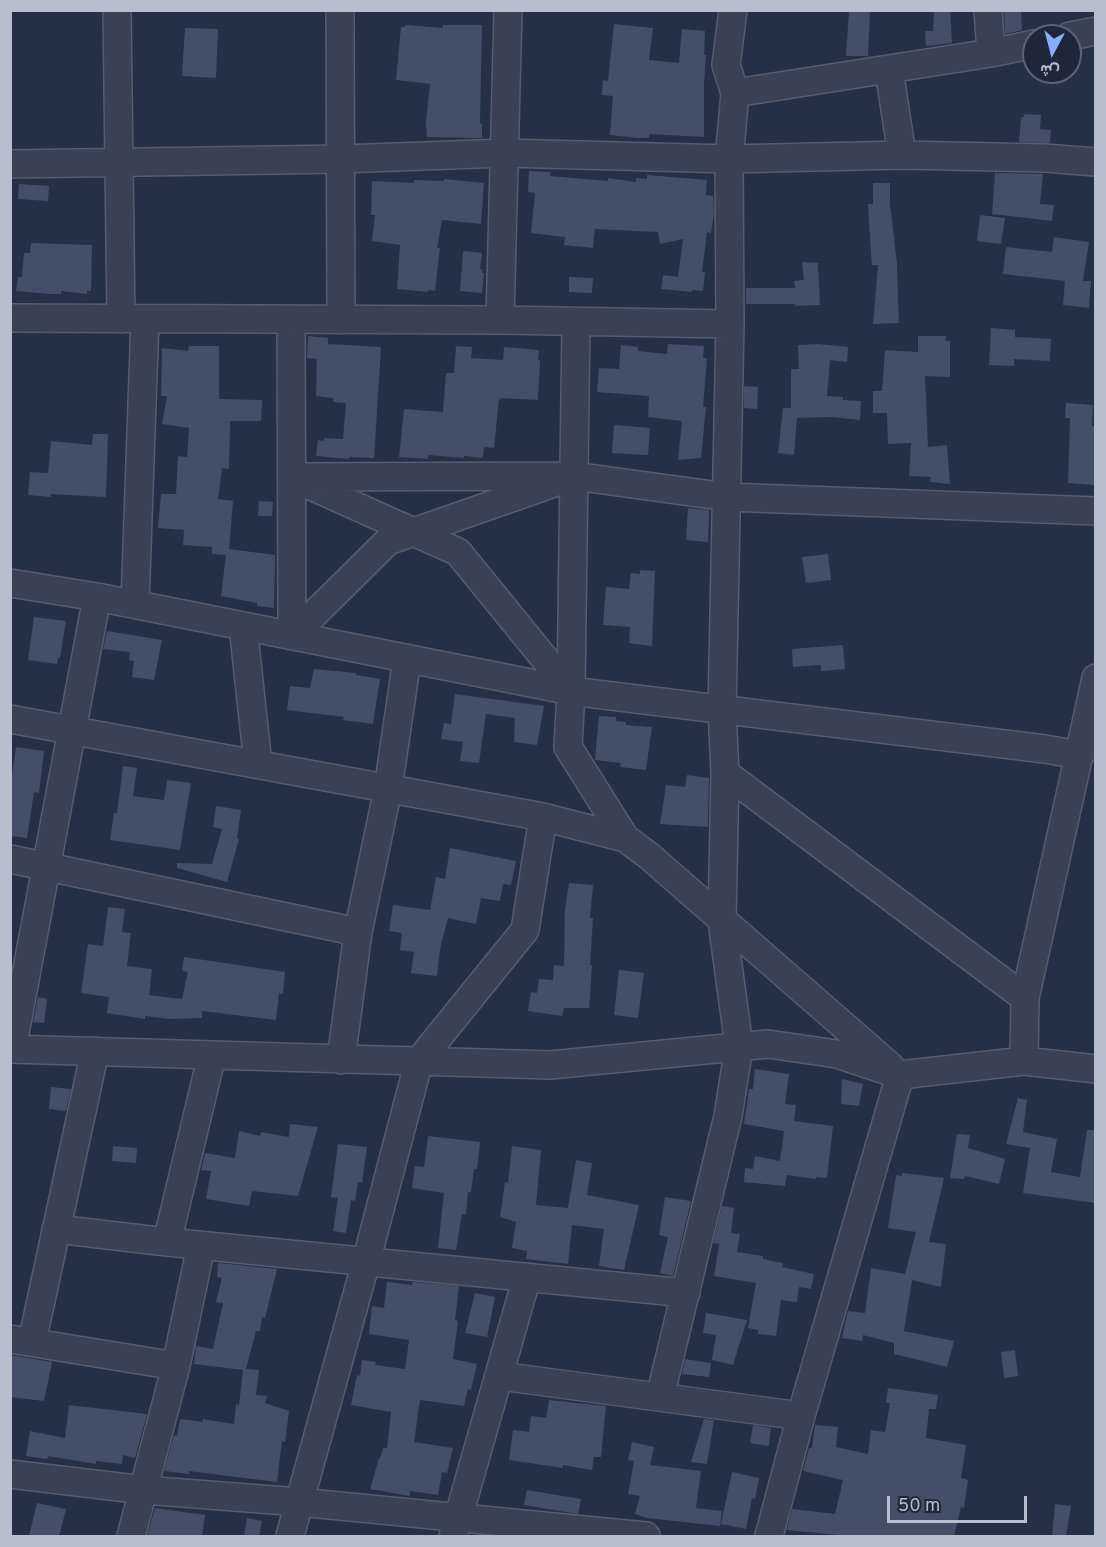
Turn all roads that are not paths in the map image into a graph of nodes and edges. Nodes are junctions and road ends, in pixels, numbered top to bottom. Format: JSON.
{"nodes":[{"id":1,"x":117,"y":10,"type":"edge"},
{"id":2,"x":340,"y":10,"type":"edge"},
{"id":3,"x":508,"y":10,"type":"edge"},
{"id":4,"x":711,"y":10,"type":"edge"},
{"id":5,"x":988,"y":10,"type":"edge"},
{"id":6,"x":732,"y":21,"type":"edge"},
{"id":7,"x":1022,"y":47,"type":"edge"},
{"id":8,"x":991,"y":53,"type":"junction"},
{"id":9,"x":889,"y":70,"type":"junction"},
{"id":10,"x":735,"y":93,"type":"junction"},
{"id":11,"x":505,"y":153,"type":"junction"},
{"id":12,"x":902,"y":155,"type":"junction"},
{"id":13,"x":341,"y":159,"type":"junction"},
{"id":14,"x":729,"y":159,"type":"junction"},
{"id":15,"x":119,"y":162,"type":"junction"},
{"id":16,"x":1095,"y":162,"type":"edge"},
{"id":17,"x":10,"y":164,"type":"edge"},
{"id":18,"x":10,"y":318,"type":"edge"},
{"id":19,"x":133,"y":319,"type":"junction"},
{"id":20,"x":291,"y":320,"type":"junction"},
{"id":21,"x":341,"y":320,"type":"junction"},
{"id":22,"x":500,"y":320,"type":"junction"},
{"id":23,"x":576,"y":323,"type":"junction"},
{"id":24,"x":730,"y":324,"type":"junction"},
{"id":25,"x":574,"y":476,"type":"junction"},
{"id":26,"x":292,"y":477,"type":"junction"},
{"id":27,"x":727,"y":497,"type":"junction"},
{"id":28,"x":1095,"y":511,"type":"edge"},
{"id":29,"x":413,"y":532,"type":"junction"},
{"id":30,"x":10,"y":583,"type":"edge"},
{"id":31,"x":97,"y":597,"type":"junction"},
{"id":32,"x":135,"y":604,"type":"junction"},
{"id":33,"x":243,"y":626,"type":"junction"},
{"id":34,"x":292,"y":636,"type":"junction"},
{"id":35,"x":407,"y":659,"type":"junction"},
{"id":36,"x":1095,"y":678,"type":"edge"},
{"id":37,"x":571,"y":691,"type":"junction"},
{"id":38,"x":722,"y":710,"type":"junction"},
{"id":39,"x":10,"y":719,"type":"edge"},
{"id":40,"x":72,"y":730,"type":"junction"},
{"id":41,"x":1087,"y":745,"type":"edge"},
{"id":42,"x":258,"y":764,"type":"junction"},
{"id":43,"x":725,"y":772,"type":"junction"},
{"id":44,"x":388,"y":789,"type":"junction"},
{"id":45,"x":543,"y":817,"type":"junction"},
{"id":46,"x":625,"y":838,"type":"junction"},
{"id":47,"x":10,"y":859,"type":"edge"},
{"id":48,"x":46,"y":867,"type":"junction"},
{"id":49,"x":722,"y":921,"type":"junction"},
{"id":50,"x":358,"y":932,"type":"junction"},
{"id":51,"x":1025,"y":998,"type":"junction"},
{"id":52,"x":739,"y":1046,"type":"junction"},
{"id":53,"x":11,"y":1049,"type":"edge"},
{"id":54,"x":95,"y":1052,"type":"junction"},
{"id":55,"x":212,"y":1055,"type":"junction"},
{"id":56,"x":341,"y":1060,"type":"junction"},
{"id":57,"x":418,"y":1061,"type":"junction"},
{"id":58,"x":1024,"y":1061,"type":"junction"},
{"id":59,"x":1095,"y":1069,"type":"edge"},
{"id":60,"x":900,"y":1075,"type":"junction"},
{"id":61,"x":57,"y":1229,"type":"junction"},
{"id":62,"x":167,"y":1242,"type":"junction"},
{"id":63,"x":201,"y":1246,"type":"junction"},
{"id":64,"x":366,"y":1262,"type":"junction"},
{"id":65,"x":527,"y":1277,"type":"junction"},
{"id":66,"x":686,"y":1293,"type":"junction"},
{"id":67,"x":21,"y":1340,"type":"edge"},
{"id":68,"x":176,"y":1366,"type":"junction"},
{"id":69,"x":500,"y":1376,"type":"junction"},
{"id":70,"x":660,"y":1397,"type":"junction"},
{"id":71,"x":801,"y":1416,"type":"junction"},
{"id":72,"x":10,"y":1474,"type":"edge"},
{"id":73,"x":144,"y":1490,"type":"junction"},
{"id":74,"x":299,"y":1502,"type":"junction"},
{"id":75,"x":456,"y":1527,"type":"edge"},
{"id":76,"x":131,"y":1536,"type":"edge"},
{"id":77,"x":290,"y":1536,"type":"edge"},
{"id":78,"x":646,"y":1536,"type":"edge"},
{"id":79,"x":769,"y":1536,"type":"edge"}],
"edges":[{"from":1,"to":15,"type":"street"},
{"from":2,"to":13,"type":"street"},
{"from":3,"to":11,"type":"street"},
{"from":4,"to":6,"type":"street"},
{"from":5,"to":8,"type":"street"},
{"from":6,"to":10,"type":"street"},
{"from":7,"to":8,"type":"street"},
{"from":8,"to":9,"type":"street"},
{"from":9,"to":10,"type":"street"},
{"from":9,"to":12,"type":"street"},
{"from":10,"to":14,"type":"street"},
{"from":11,"to":13,"type":"street"},
{"from":11,"to":14,"type":"street"},
{"from":11,"to":22,"type":"street"},
{"from":12,"to":14,"type":"street"},
{"from":12,"to":16,"type":"street"},
{"from":13,"to":15,"type":"street"},
{"from":13,"to":21,"type":"street"},
{"from":14,"to":24,"type":"street"},
{"from":15,"to":17,"type":"street"},
{"from":15,"to":19,"type":"street"},
{"from":18,"to":19,"type":"street"},
{"from":19,"to":20,"type":"street"},
{"from":19,"to":32,"type":"street"},
{"from":20,"to":21,"type":"street"},
{"from":20,"to":26,"type":"street"},
{"from":21,"to":22,"type":"street"},
{"from":22,"to":23,"type":"street"},
{"from":23,"to":24,"type":"street"},
{"from":23,"to":25,"type":"street"},
{"from":24,"to":27,"type":"street"},
{"from":25,"to":26,"type":"street"},
{"from":25,"to":27,"type":"street"},
{"from":25,"to":29,"type":"street"},
{"from":25,"to":37,"type":"street"},
{"from":26,"to":29,"type":"street"},
{"from":26,"to":34,"type":"street"},
{"from":27,"to":28,"type":"street"},
{"from":27,"to":38,"type":"street"},
{"from":29,"to":34,"type":"street"},
{"from":29,"to":37,"type":"street"},
{"from":30,"to":31,"type":"street"},
{"from":31,"to":32,"type":"street"},
{"from":31,"to":40,"type":"street"},
{"from":32,"to":33,"type":"street"},
{"from":33,"to":34,"type":"street"},
{"from":33,"to":42,"type":"street"},
{"from":34,"to":35,"type":"street"},
{"from":35,"to":37,"type":"street"},
{"from":35,"to":44,"type":"street"},
{"from":36,"to":41,"type":"street"},
{"from":37,"to":38,"type":"street"},
{"from":37,"to":46,"type":"street"},
{"from":38,"to":41,"type":"street"},
{"from":38,"to":43,"type":"street"},
{"from":39,"to":40,"type":"street"},
{"from":40,"to":42,"type":"street"},
{"from":40,"to":48,"type":"street"},
{"from":41,"to":51,"type":"street"},
{"from":42,"to":44,"type":"street"},
{"from":43,"to":49,"type":"street"},
{"from":43,"to":51,"type":"street"},
{"from":44,"to":45,"type":"street"},
{"from":44,"to":50,"type":"street"},
{"from":45,"to":46,"type":"street"},
{"from":45,"to":57,"type":"street"},
{"from":46,"to":49,"type":"street"},
{"from":47,"to":48,"type":"street"},
{"from":48,"to":50,"type":"street"},
{"from":48,"to":53,"type":"street"},
{"from":49,"to":52,"type":"street"},
{"from":49,"to":60,"type":"street"},
{"from":50,"to":56,"type":"street"},
{"from":51,"to":58,"type":"street"},
{"from":52,"to":57,"type":"street"},
{"from":52,"to":60,"type":"street"},
{"from":52,"to":66,"type":"street"},
{"from":53,"to":54,"type":"street"},
{"from":54,"to":55,"type":"street"},
{"from":54,"to":61,"type":"street"},
{"from":55,"to":56,"type":"street"},
{"from":55,"to":62,"type":"street"},
{"from":56,"to":57,"type":"street"},
{"from":57,"to":64,"type":"street"},
{"from":58,"to":59,"type":"street"},
{"from":58,"to":60,"type":"street"},
{"from":60,"to":71,"type":"street"},
{"from":61,"to":62,"type":"street"},
{"from":61,"to":67,"type":"street"},
{"from":62,"to":63,"type":"street"},
{"from":63,"to":64,"type":"street"},
{"from":63,"to":68,"type":"street"},
{"from":64,"to":65,"type":"street"},
{"from":64,"to":74,"type":"street"},
{"from":65,"to":66,"type":"street"},
{"from":65,"to":69,"type":"street"},
{"from":66,"to":70,"type":"street"},
{"from":67,"to":68,"type":"street"},
{"from":68,"to":73,"type":"street"},
{"from":69,"to":70,"type":"street"},
{"from":69,"to":75,"type":"street"},
{"from":70,"to":71,"type":"street"},
{"from":71,"to":79,"type":"street"},
{"from":72,"to":73,"type":"street"},
{"from":73,"to":74,"type":"street"},
{"from":73,"to":76,"type":"street"},
{"from":74,"to":75,"type":"street"},
{"from":74,"to":77,"type":"street"},
{"from":75,"to":78,"type":"street"}]}
